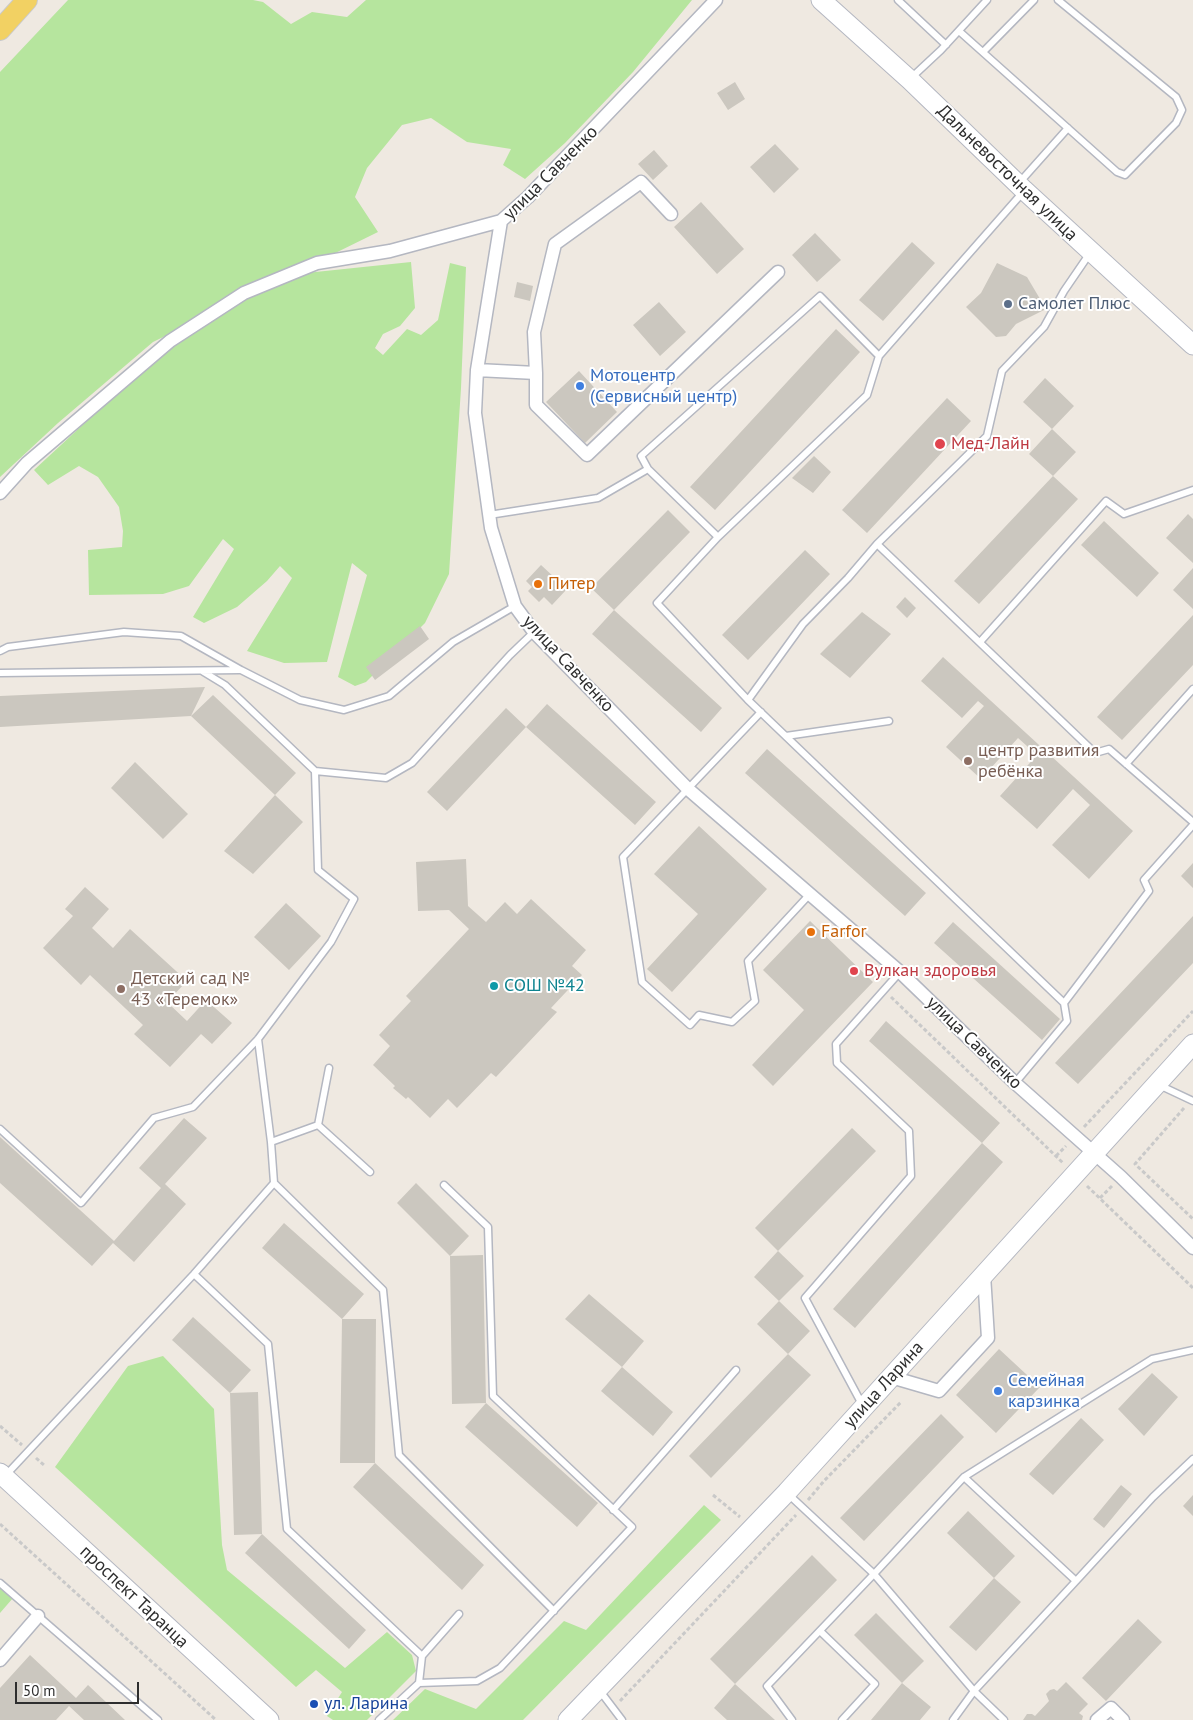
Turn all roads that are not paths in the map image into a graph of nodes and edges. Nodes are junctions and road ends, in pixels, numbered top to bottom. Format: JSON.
{"nodes":[{"id":1,"x":27,"y":0,"type":"edge"},
{"id":2,"x":716,"y":0,"type":"edge"},
{"id":3,"x":822,"y":0,"type":"edge"},
{"id":4,"x":898,"y":0,"type":"edge"},
{"id":5,"x":987,"y":0,"type":"edge"},
{"id":6,"x":1034,"y":0,"type":"edge"},
{"id":7,"x":1058,"y":0,"type":"edge"},
{"id":8,"x":0,"y":30,"type":"edge"},
{"id":9,"x":959,"y":30,"type":"junction"},
{"id":10,"x":946,"y":45,"type":"junction"},
{"id":11,"x":983,"y":52,"type":"junction"},
{"id":12,"x":910,"y":80,"type":"junction"},
{"id":13,"x":1068,"y":128,"type":"junction"},
{"id":14,"x":1021,"y":187,"type":"junction"},
{"id":15,"x":671,"y":214,"type":"dead end"},
{"id":16,"x":501,"y":221,"type":"junction"},
{"id":17,"x":1091,"y":252,"type":"junction"},
{"id":18,"x":778,"y":272,"type":"dead end"},
{"id":19,"x":1193,"y":346,"type":"edge"},
{"id":20,"x":879,"y":356,"type":"junction"},
{"id":21,"x":477,"y":370,"type":"junction"},
{"id":22,"x":536,"y":374,"type":"junction"},
{"id":23,"x":648,"y":469,"type":"junction"},
{"id":24,"x":1193,"y":490,"type":"edge"},
{"id":25,"x":0,"y":493,"type":"edge"},
{"id":26,"x":489,"y":515,"type":"junction"},
{"id":27,"x":718,"y":537,"type":"junction"},
{"id":28,"x":877,"y":544,"type":"junction"},
{"id":29,"x":515,"y":606,"type":"junction"},
{"id":30,"x":534,"y":632,"type":"junction"},
{"id":31,"x":980,"y":642,"type":"junction"},
{"id":32,"x":0,"y":651,"type":"edge"},
{"id":33,"x":200,"y":670,"type":"junction"},
{"id":34,"x":241,"y":670,"type":"junction"},
{"id":35,"x":0,"y":673,"type":"edge"},
{"id":36,"x":1193,"y":689,"type":"edge"},
{"id":37,"x":748,"y":700,"type":"junction"},
{"id":38,"x":761,"y":712,"type":"junction"},
{"id":39,"x":889,"y":721,"type":"dead end"},
{"id":40,"x":786,"y":736,"type":"junction"},
{"id":41,"x":1126,"y":764,"type":"junction"},
{"id":42,"x":315,"y":771,"type":"junction"},
{"id":43,"x":688,"y":789,"type":"junction"},
{"id":44,"x":1193,"y":824,"type":"edge"},
{"id":45,"x":810,"y":894,"type":"junction"},
{"id":46,"x":900,"y":972,"type":"junction"},
{"id":47,"x":1064,"y":1003,"type":"junction"},
{"id":48,"x":258,"y":1039,"type":"junction"},
{"id":49,"x":1193,"y":1044,"type":"edge"},
{"id":50,"x":328,"y":1068,"type":"dead end"},
{"id":51,"x":1015,"y":1083,"type":"junction"},
{"id":52,"x":1156,"y":1084,"type":"junction"},
{"id":53,"x":1192,"y":1100,"type":"edge"},
{"id":54,"x":318,"y":1125,"type":"junction"},
{"id":55,"x":0,"y":1128,"type":"edge"},
{"id":56,"x":271,"y":1142,"type":"junction"},
{"id":57,"x":1094,"y":1154,"type":"junction"},
{"id":58,"x":370,"y":1172,"type":"dead end"},
{"id":59,"x":274,"y":1183,"type":"junction"},
{"id":60,"x":444,"y":1185,"type":"dead end"},
{"id":61,"x":1193,"y":1248,"type":"edge"},
{"id":62,"x":194,"y":1274,"type":"junction"},
{"id":63,"x":984,"y":1275,"type":"junction"},
{"id":64,"x":1193,"y":1350,"type":"edge"},
{"id":65,"x":736,"y":1370,"type":"dead end"},
{"id":66,"x":891,"y":1377,"type":"junction"},
{"id":67,"x":864,"y":1407,"type":"junction"},
{"id":68,"x":1193,"y":1460,"type":"edge"},
{"id":69,"x":1,"y":1477,"type":"edge"},
{"id":70,"x":964,"y":1477,"type":"junction"},
{"id":71,"x":787,"y":1492,"type":"junction"},
{"id":72,"x":613,"y":1510,"type":"junction"},
{"id":73,"x":874,"y":1574,"type":"junction"},
{"id":74,"x":1076,"y":1581,"type":"junction"},
{"id":75,"x":0,"y":1583,"type":"edge"},
{"id":76,"x":554,"y":1611,"type":"junction"},
{"id":77,"x":459,"y":1614,"type":"dead end"},
{"id":78,"x":38,"y":1616,"type":"junction"},
{"id":79,"x":820,"y":1631,"type":"junction"},
{"id":80,"x":422,"y":1656,"type":"junction"},
{"id":81,"x":0,"y":1660,"type":"edge"},
{"id":82,"x":420,"y":1683,"type":"junction"},
{"id":83,"x":598,"y":1688,"type":"junction"},
{"id":84,"x":974,"y":1691,"type":"junction"},
{"id":85,"x":158,"y":1720,"type":"edge"},
{"id":86,"x":268,"y":1720,"type":"edge"},
{"id":87,"x":379,"y":1720,"type":"edge"},
{"id":88,"x":568,"y":1720,"type":"edge"},
{"id":89,"x":622,"y":1720,"type":"edge"},
{"id":90,"x":792,"y":1720,"type":"edge"},
{"id":91,"x":842,"y":1720,"type":"edge"},
{"id":92,"x":953,"y":1720,"type":"edge"},
{"id":93,"x":1004,"y":1720,"type":"edge"},
{"id":94,"x":1097,"y":1720,"type":"edge"},
{"id":95,"x":1123,"y":1720,"type":"edge"}],
"edges":[{"from":1,"to":8,"type":"main road"},
{"from":2,"to":16,"type":"street","name":"улица Савченко"},
{"from":3,"to":12,"type":"main road","name":"Дальневосточная улица"},
{"from":4,"to":10,"type":"lane"},
{"from":5,"to":9,"type":"lane"},
{"from":6,"to":11,"type":"lane"},
{"from":7,"to":13,"type":"lane"},
{"from":9,"to":10,"type":"lane"},
{"from":9,"to":11,"type":"lane"},
{"from":10,"to":12,"type":"lane"},
{"from":11,"to":13,"type":"lane"},
{"from":12,"to":14,"type":"main road","name":"Дальневосточная улица"},
{"from":13,"to":14,"type":"lane"},
{"from":14,"to":17,"type":"main road","name":"Дальневосточная улица"},
{"from":14,"to":20,"type":"lane"},
{"from":15,"to":22,"type":"street"},
{"from":16,"to":21,"type":"street","name":"улица Савченко"},
{"from":16,"to":25,"type":"street"},
{"from":17,"to":19,"type":"main road","name":"Дальневосточная улица"},
{"from":17,"to":28,"type":"lane"},
{"from":18,"to":22,"type":"street"},
{"from":20,"to":23,"type":"lane"},
{"from":20,"to":27,"type":"lane"},
{"from":21,"to":22,"type":"street"},
{"from":21,"to":26,"type":"street","name":"улица Савченко"},
{"from":23,"to":26,"type":"lane"},
{"from":23,"to":27,"type":"lane"},
{"from":24,"to":31,"type":"lane"},
{"from":26,"to":29,"type":"street","name":"улица Савченко"},
{"from":27,"to":37,"type":"lane"},
{"from":28,"to":31,"type":"lane"},
{"from":28,"to":37,"type":"lane"},
{"from":29,"to":30,"type":"street","name":"улица Савченко"},
{"from":29,"to":34,"type":"lane"},
{"from":30,"to":42,"type":"lane"},
{"from":30,"to":43,"type":"street","name":"улица Савченко"},
{"from":31,"to":41,"type":"lane"},
{"from":32,"to":34,"type":"lane"},
{"from":33,"to":34,"type":"lane"},
{"from":33,"to":35,"type":"lane"},
{"from":33,"to":42,"type":"lane"},
{"from":36,"to":41,"type":"lane"},
{"from":37,"to":38,"type":"lane"},
{"from":38,"to":40,"type":"lane"},
{"from":38,"to":43,"type":"lane"},
{"from":39,"to":40,"type":"lane"},
{"from":40,"to":47,"type":"lane"},
{"from":41,"to":44,"type":"lane"},
{"from":42,"to":48,"type":"lane"},
{"from":43,"to":45,"type":"street","name":"улица Савченко"},
{"from":43,"to":45,"type":"lane"},
{"from":44,"to":47,"type":"lane"},
{"from":45,"to":46,"type":"street","name":"улица Савченко"},
{"from":46,"to":51,"type":"street","name":"улица Савченко"},
{"from":46,"to":67,"type":"lane"},
{"from":47,"to":51,"type":"lane"},
{"from":48,"to":55,"type":"lane"},
{"from":48,"to":56,"type":"lane"},
{"from":49,"to":52,"type":"main road","name":"улица Ларина"},
{"from":50,"to":54,"type":"lane"},
{"from":51,"to":57,"type":"street","name":"улица Савченко"},
{"from":52,"to":53,"type":"lane"},
{"from":52,"to":57,"type":"main road","name":"улица Ларина"},
{"from":54,"to":56,"type":"lane"},
{"from":54,"to":58,"type":"lane"},
{"from":56,"to":59,"type":"lane"},
{"from":57,"to":61,"type":"street","name":"улица Савченко"},
{"from":57,"to":63,"type":"main road","name":"улица Ларина"},
{"from":59,"to":62,"type":"lane"},
{"from":59,"to":76,"type":"lane"},
{"from":60,"to":72,"type":"lane"},
{"from":62,"to":69,"type":"lane"},
{"from":62,"to":80,"type":"lane"},
{"from":63,"to":66,"type":"main road","name":"улица Ларина"},
{"from":63,"to":66,"type":"street"},
{"from":64,"to":70,"type":"lane"},
{"from":65,"to":72,"type":"lane"},
{"from":66,"to":67,"type":"main road","name":"улица Ларина"},
{"from":67,"to":71,"type":"main road","name":"улица Ларина"},
{"from":68,"to":74,"type":"lane"},
{"from":69,"to":86,"type":"main road","name":"проспект Таранца"},
{"from":70,"to":73,"type":"lane"},
{"from":70,"to":74,"type":"lane"},
{"from":71,"to":73,"type":"lane"},
{"from":71,"to":83,"type":"main road","name":"улица Ларина"},
{"from":72,"to":76,"type":"lane"},
{"from":73,"to":79,"type":"lane"},
{"from":73,"to":84,"type":"lane"},
{"from":74,"to":84,"type":"lane"},
{"from":75,"to":78,"type":"lane"},
{"from":76,"to":82,"type":"lane"},
{"from":77,"to":80,"type":"lane"},
{"from":78,"to":81,"type":"street"},
{"from":78,"to":85,"type":"lane"},
{"from":79,"to":90,"type":"lane"},
{"from":79,"to":91,"type":"lane"},
{"from":80,"to":82,"type":"lane"},
{"from":82,"to":87,"type":"lane"},
{"from":83,"to":88,"type":"main road","name":"улица Ларина"},
{"from":83,"to":89,"type":"lane"},
{"from":84,"to":92,"type":"lane"},
{"from":84,"to":93,"type":"lane"},
{"from":94,"to":95,"type":"street"}]}
